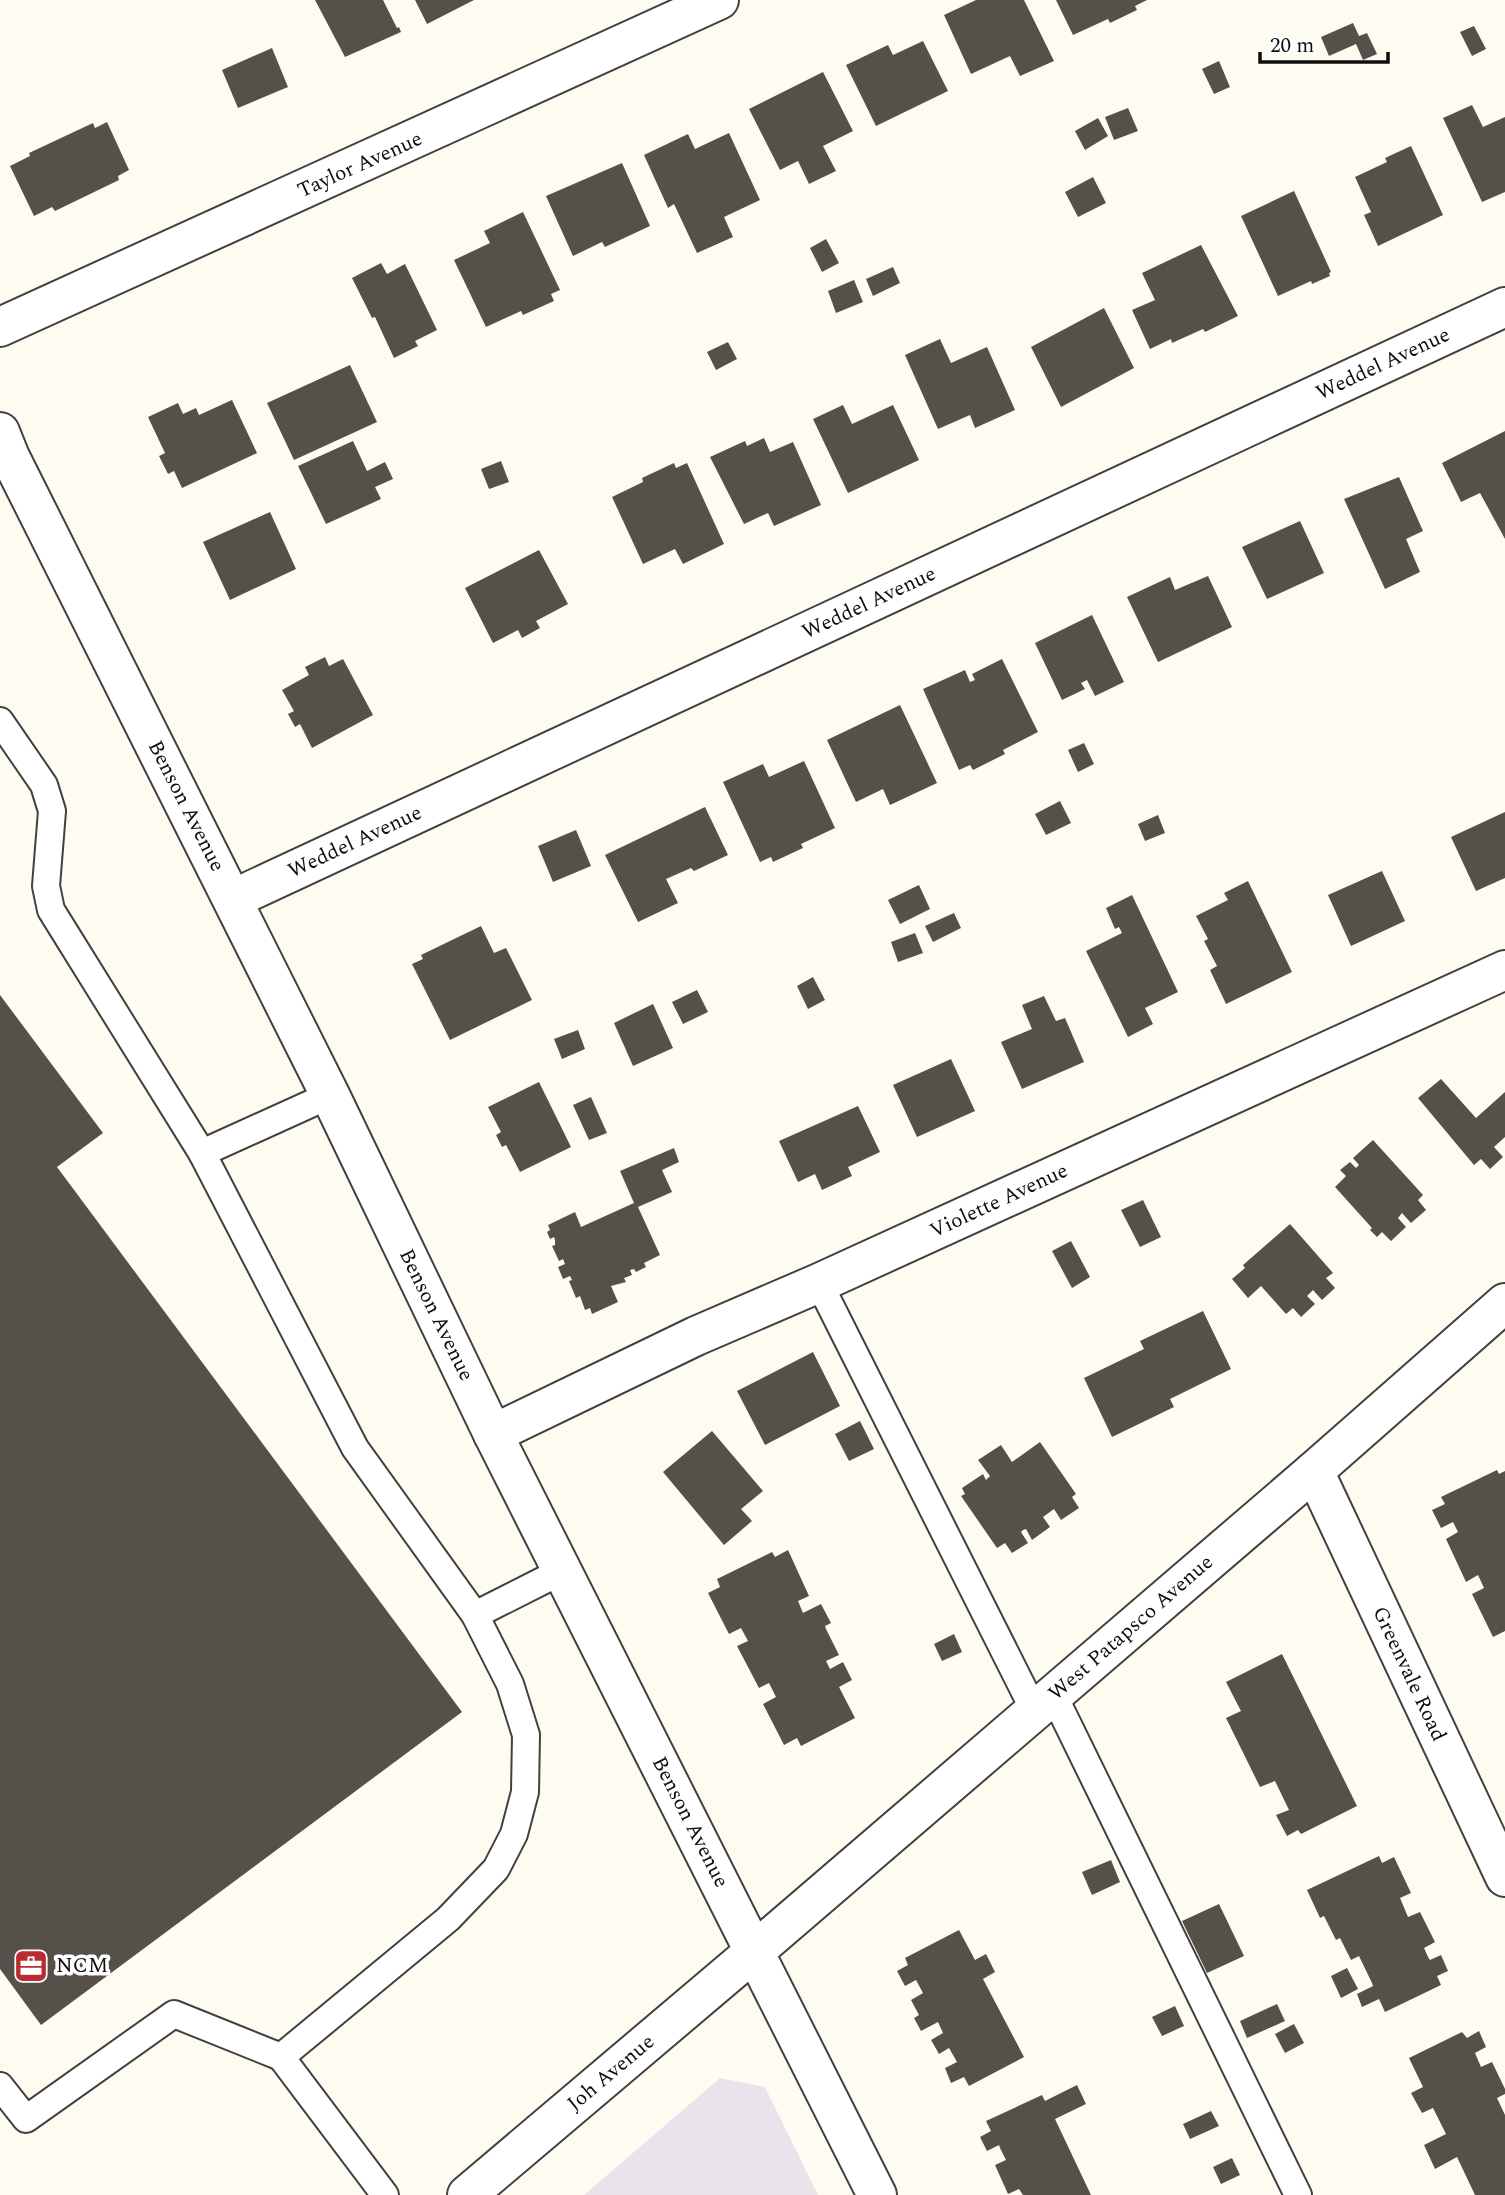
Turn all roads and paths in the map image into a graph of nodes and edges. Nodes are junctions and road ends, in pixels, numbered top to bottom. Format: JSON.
{"nodes":[{"id":1,"x":719,"y":0,"type":"edge"},
{"id":2,"x":1505,"y":307,"type":"edge"},
{"id":3,"x":0,"y":327,"type":"edge"},
{"id":4,"x":0,"y":432,"type":"edge"},
{"id":5,"x":0,"y":721,"type":"edge"},
{"id":6,"x":233,"y":899,"type":"junction"},
{"id":7,"x":1505,"y":970,"type":"edge"},
{"id":8,"x":330,"y":1095,"type":"junction"},
{"id":9,"x":202,"y":1153,"type":"junction"},
{"id":10,"x":819,"y":1283,"type":"junction"},
{"id":11,"x":1505,"y":1303,"type":"edge"},
{"id":12,"x":494,"y":1434,"type":"junction"},
{"id":13,"x":1314,"y":1471,"type":"junction"},
{"id":14,"x":562,"y":1571,"type":"junction"},
{"id":15,"x":475,"y":1615,"type":"junction"},
{"id":16,"x":1044,"y":1702,"type":"junction"},
{"id":17,"x":1505,"y":1877,"type":"edge"},
{"id":18,"x":755,"y":1951,"type":"junction"},
{"id":19,"x":281,"y":2057,"type":"junction"},
{"id":20,"x":0,"y":2086,"type":"edge"},
{"id":21,"x":384,"y":2195,"type":"edge"},
{"id":22,"x":467,"y":2195,"type":"edge"},
{"id":23,"x":877,"y":2195,"type":"edge"},
{"id":24,"x":1298,"y":2195,"type":"edge"}],
"edges":[{"from":1,"to":3,"type":"street","name":"Taylor Avenue"},
{"from":2,"to":6,"type":"street","name":"Weddel Avenue"},
{"from":4,"to":6,"type":"street","name":"Benson Avenue"},
{"from":5,"to":9,"type":"lane"},
{"from":6,"to":8,"type":"street","name":"Benson Avenue"},
{"from":7,"to":10,"type":"street","name":"Violette Avenue"},
{"from":8,"to":9,"type":"lane"},
{"from":8,"to":12,"type":"street","name":"Benson Avenue"},
{"from":9,"to":15,"type":"lane"},
{"from":10,"to":12,"type":"street","name":"Violette Avenue"},
{"from":10,"to":16,"type":"lane"},
{"from":11,"to":13,"type":"street","name":"West Patapsco Avenue"},
{"from":12,"to":14,"type":"street","name":"Benson Avenue"},
{"from":13,"to":16,"type":"street","name":"West Patapsco Avenue"},
{"from":13,"to":17,"type":"street","name":"Greenvale Road"},
{"from":14,"to":15,"type":"lane"},
{"from":14,"to":18,"type":"street","name":"Benson Avenue"},
{"from":15,"to":19,"type":"lane"},
{"from":16,"to":18,"type":"street","name":"West Patapsco Avenue"},
{"from":16,"to":24,"type":"lane"},
{"from":18,"to":22,"type":"street","name":"Joh Avenue"},
{"from":18,"to":23,"type":"street","name":"Benson Avenue"},
{"from":19,"to":20,"type":"lane"},
{"from":19,"to":21,"type":"lane"}]}
